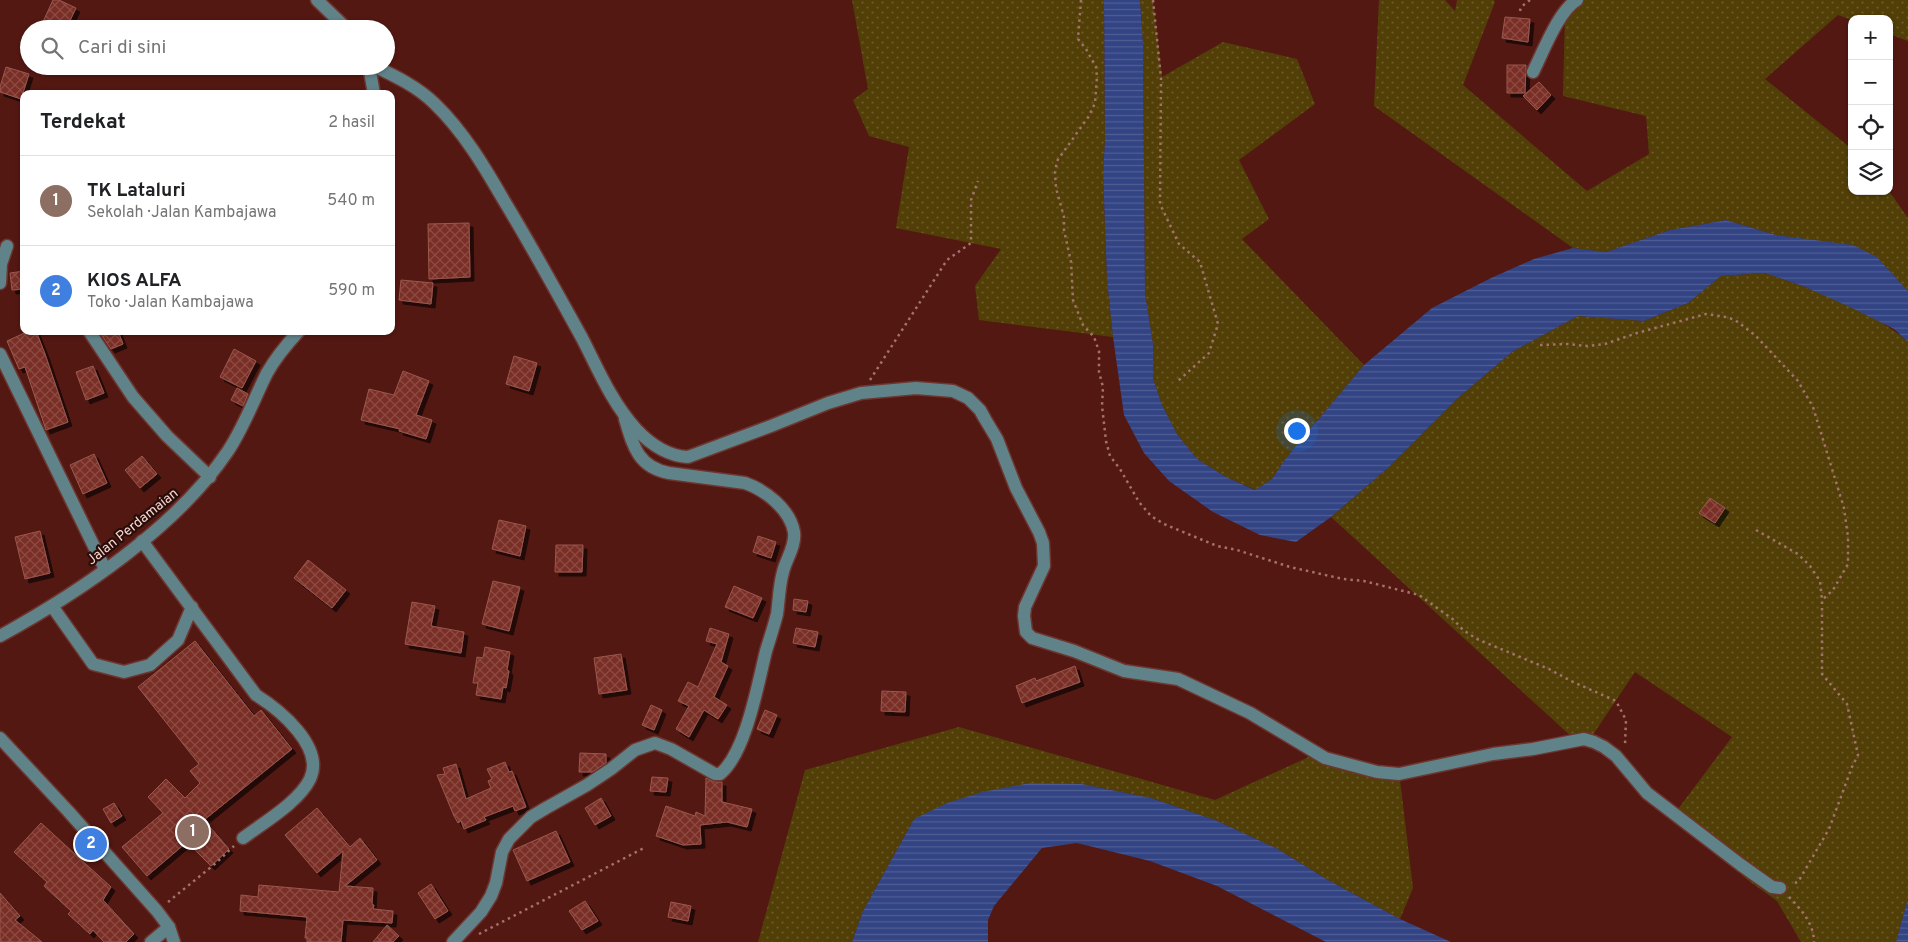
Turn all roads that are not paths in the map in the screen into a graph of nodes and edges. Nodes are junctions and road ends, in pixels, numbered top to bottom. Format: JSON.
{"nodes":[{"id":1,"x":317,"y":0,"type":"edge"},
{"id":2,"x":1577,"y":0,"type":"edge"},
{"id":3,"x":338,"y":20,"type":"edge"},
{"id":4,"x":1533,"y":72,"type":"dead end"},
{"id":5,"x":371,"y":75,"type":"edge"},
{"id":6,"x":391,"y":75,"type":"edge"},
{"id":7,"x":373,"y":90,"type":"edge"},
{"id":8,"x":7,"y":246,"type":"dead end"},
{"id":9,"x":0,"y":283,"type":"edge"},
{"id":10,"x":92,"y":335,"type":"edge"},
{"id":11,"x":295,"y":335,"type":"edge"},
{"id":12,"x":0,"y":354,"type":"edge"},
{"id":13,"x":623,"y":412,"type":"junction"},
{"id":14,"x":210,"y":477,"type":"junction"},
{"id":15,"x":142,"y":541,"type":"junction"},
{"id":16,"x":105,"y":569,"type":"junction"},
{"id":17,"x":52,"y":606,"type":"junction"},
{"id":18,"x":192,"y":607,"type":"junction"},
{"id":19,"x":0,"y":636,"type":"edge"},
{"id":20,"x":1,"y":740,"type":"edge"},
{"id":21,"x":243,"y":838,"type":"road end"},
{"id":22,"x":1780,"y":888,"type":"road end"},
{"id":23,"x":169,"y":927,"type":"junction"},
{"id":24,"x":151,"y":942,"type":"edge"},
{"id":25,"x":174,"y":942,"type":"edge"},
{"id":26,"x":453,"y":942,"type":"edge"}],
"edges":[{"from":1,"to":3,"type":"street"},
{"from":2,"to":4,"type":"street"},
{"from":5,"to":7,"type":"street"},
{"from":6,"to":13,"type":"street"},
{"from":8,"to":9,"type":"street"},
{"from":10,"to":14,"type":"street"},
{"from":11,"to":14,"type":"street","name":"Jalan Perdamaian"},
{"from":12,"to":16,"type":"street"},
{"from":13,"to":22,"type":"street"},
{"from":13,"to":26,"type":"street"},
{"from":14,"to":15,"type":"street","name":"Jalan Perdamaian"},
{"from":15,"to":16,"type":"street","name":"Jalan Perdamaian"},
{"from":15,"to":18,"type":"street"},
{"from":16,"to":17,"type":"street","name":"Jalan Perdamaian"},
{"from":17,"to":18,"type":"street"},
{"from":17,"to":19,"type":"street","name":"Jalan Perdamaian"},
{"from":18,"to":21,"type":"street"},
{"from":20,"to":23,"type":"street"},
{"from":23,"to":24,"type":"street"},
{"from":23,"to":25,"type":"street"}]}
